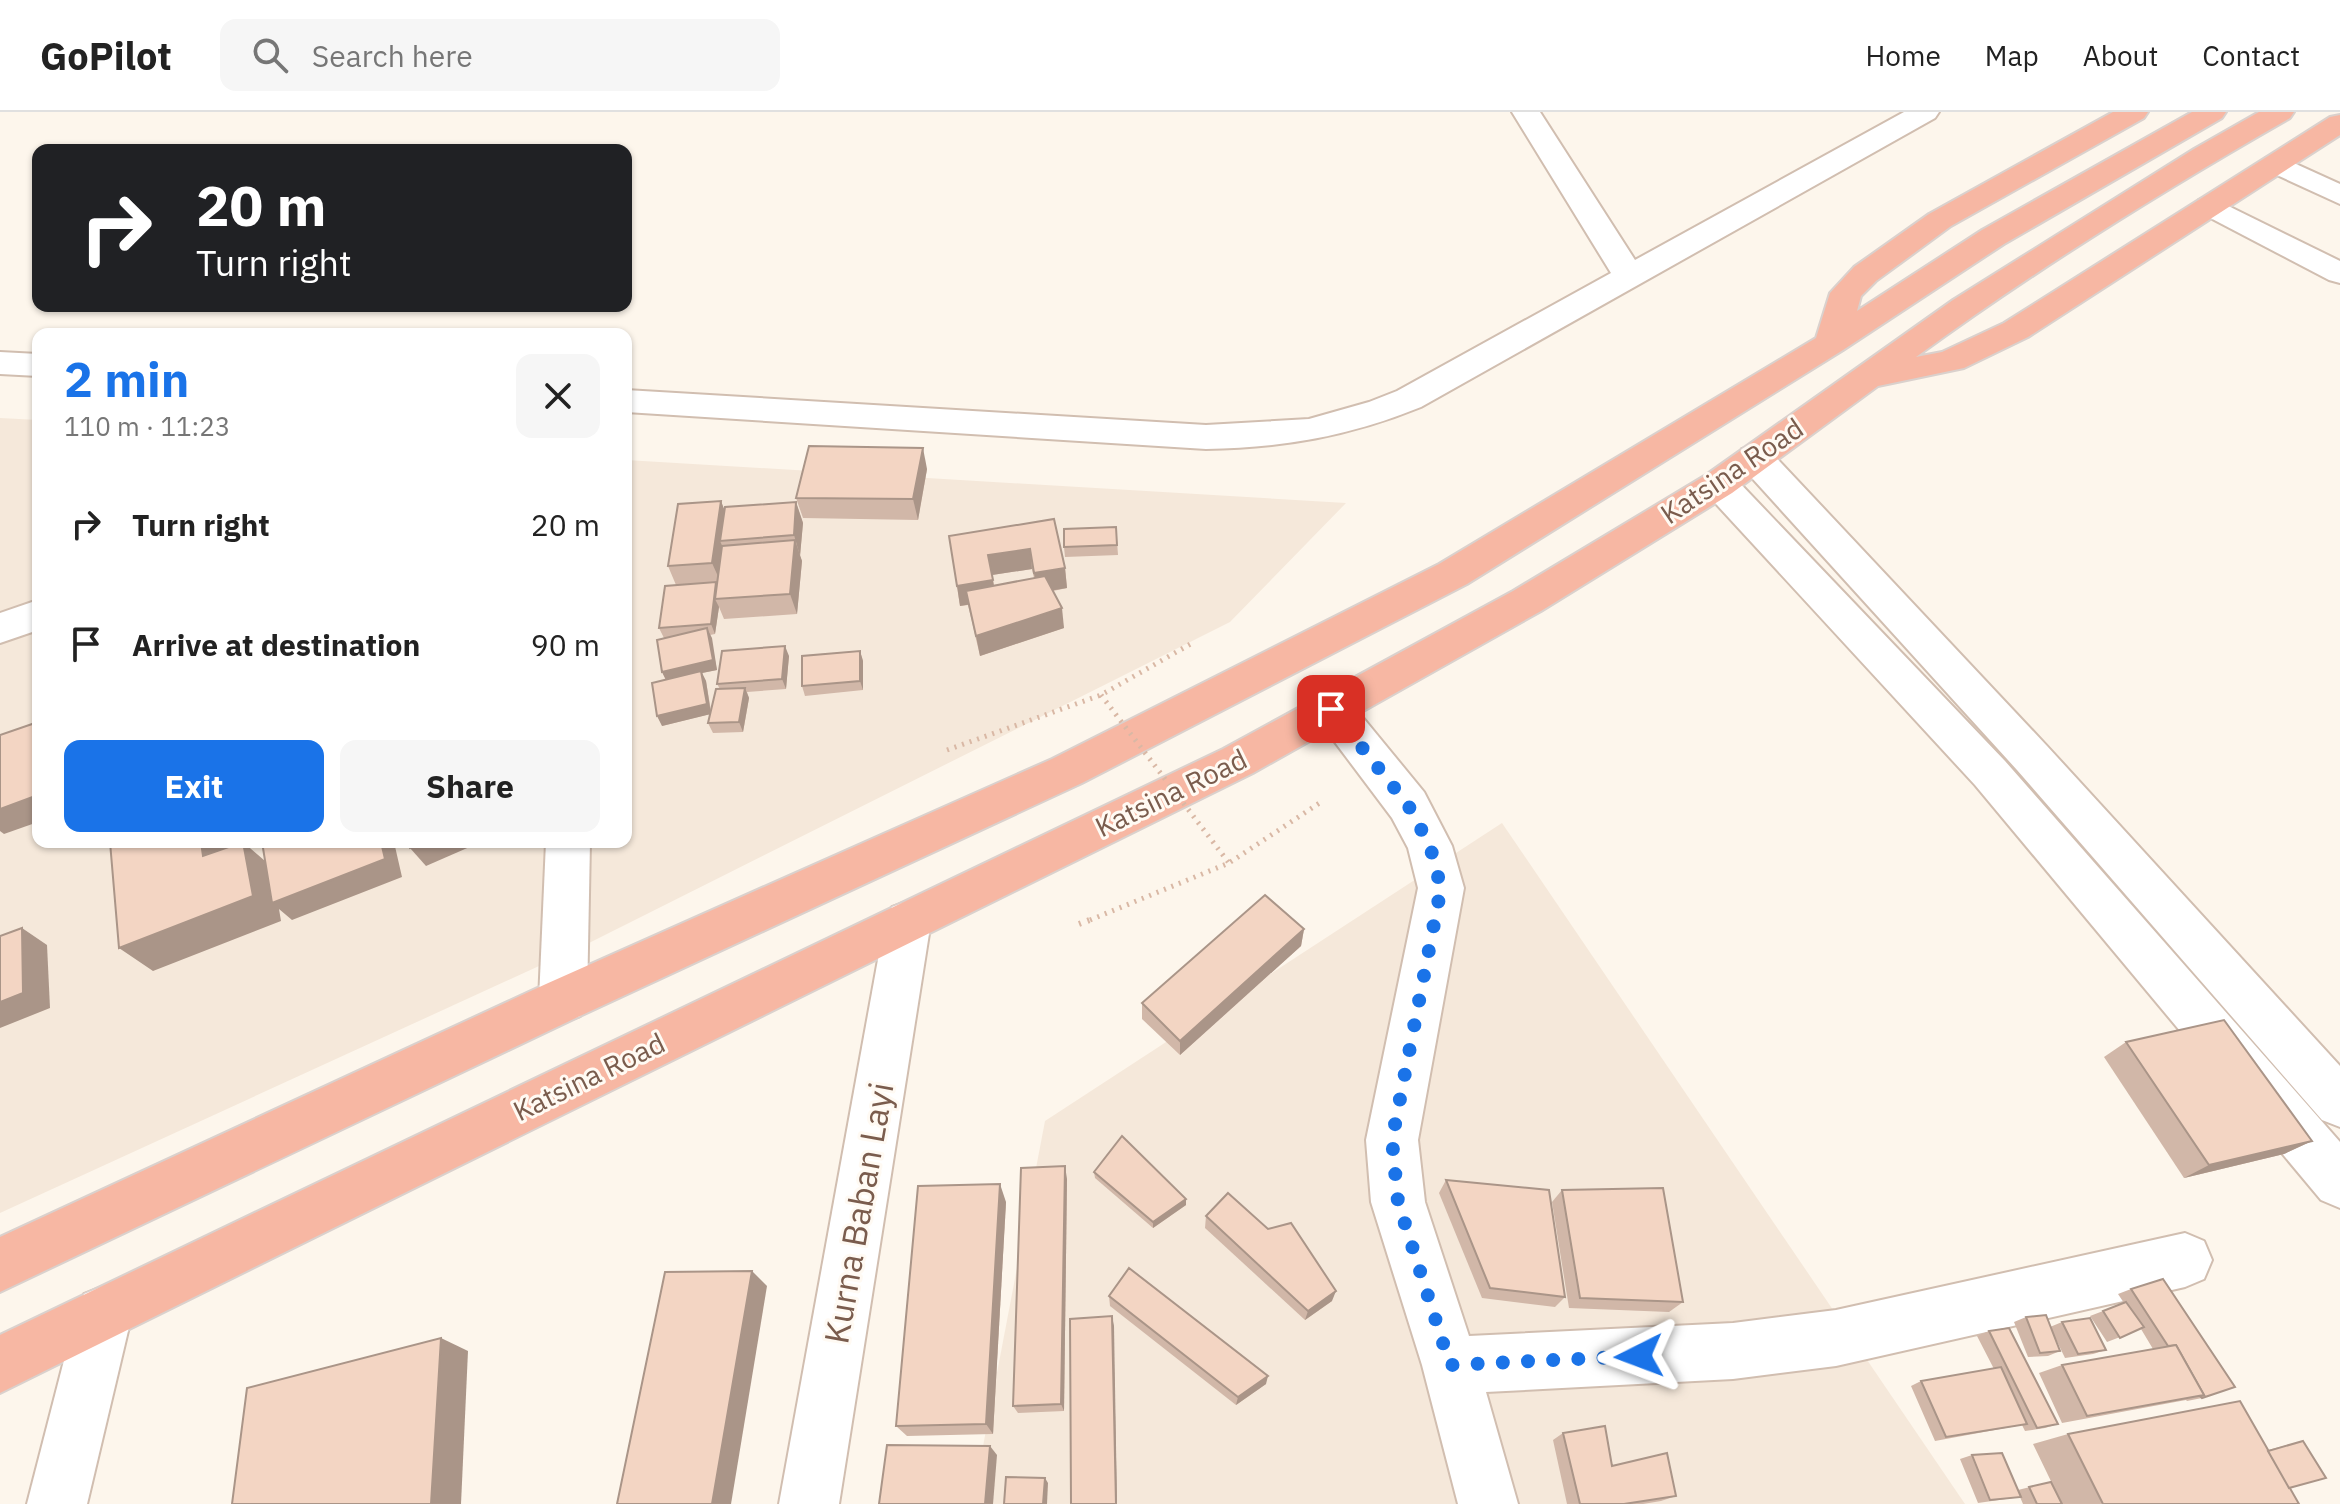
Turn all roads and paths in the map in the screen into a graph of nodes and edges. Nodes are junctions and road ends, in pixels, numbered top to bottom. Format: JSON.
{"nodes":[{"id":1,"x":1526,"y":112,"type":"edge"},
{"id":2,"x":1925,"y":112,"type":"edge"},
{"id":3,"x":2134,"y":112,"type":"edge"},
{"id":4,"x":2212,"y":112,"type":"edge"},
{"id":5,"x":2280,"y":112,"type":"edge"},
{"id":6,"x":2338,"y":126,"type":"edge"},
{"id":7,"x":2276,"y":164,"type":"junction"},
{"id":8,"x":2340,"y":195,"type":"edge"},
{"id":9,"x":2210,"y":206,"type":"junction"},
{"id":10,"x":2340,"y":273,"type":"edge"},
{"id":11,"x":1629,"y":276,"type":"junction"},
{"id":12,"x":1831,"y":343,"type":"junction"},
{"id":13,"x":0,"y":363,"type":"edge"},
{"id":14,"x":32,"y":365,"type":"edge"},
{"id":15,"x":1861,"y":381,"type":"junction"},
{"id":16,"x":632,"y":401,"type":"edge"},
{"id":17,"x":1755,"y":458,"type":"junction"},
{"id":18,"x":1719,"y":484,"type":"junction"},
{"id":19,"x":32,"y":617,"type":"edge"},
{"id":20,"x":0,"y":628,"type":"edge"},
{"id":21,"x":1194,"y":642,"type":"dead end"},
{"id":22,"x":1101,"y":695,"type":"junction"},
{"id":23,"x":1331,"y":709,"type":"junction"},
{"id":24,"x":947,"y":750,"type":"dead end"},
{"id":25,"x":1321,"y":802,"type":"dead end"},
{"id":26,"x":568,"y":848,"type":"edge"},
{"id":27,"x":1229,"y":863,"type":"junction"},
{"id":28,"x":908,"y":921,"type":"junction"},
{"id":29,"x":1079,"y":924,"type":"dead end"},
{"id":30,"x":563,"y":1000,"type":"junction"},
{"id":31,"x":2340,"y":1103,"type":"edge"},
{"id":32,"x":2340,"y":1182,"type":"edge"},
{"id":33,"x":2185,"y":1260,"type":"dead end"},
{"id":34,"x":0,"y":1265,"type":"edge"},
{"id":35,"x":104,"y":1314,"type":"junction"},
{"id":36,"x":0,"y":1365,"type":"edge"},
{"id":37,"x":1450,"y":1365,"type":"junction"},
{"id":38,"x":57,"y":1504,"type":"edge"},
{"id":39,"x":809,"y":1504,"type":"edge"},
{"id":40,"x":1488,"y":1504,"type":"edge"}],
"edges":[{"from":1,"to":11,"type":"street"},
{"from":2,"to":11,"type":"street"},
{"from":3,"to":12,"type":"highway"},
{"from":4,"to":12,"type":"highway","name":"Katsina Road"},
{"from":5,"to":15,"type":"highway","name":"Katsina Road"},
{"from":6,"to":7,"type":"highway"},
{"from":7,"to":8,"type":"street"},
{"from":7,"to":9,"type":"highway"},
{"from":9,"to":10,"type":"street"},
{"from":9,"to":15,"type":"highway"},
{"from":11,"to":16,"type":"street"},
{"from":12,"to":30,"type":"highway","name":"Katsina Road"},
{"from":13,"to":14,"type":"street"},
{"from":15,"to":17,"type":"highway","name":"Katsina Road"},
{"from":17,"to":18,"type":"highway","name":"Katsina Road"},
{"from":17,"to":31,"type":"street"},
{"from":18,"to":23,"type":"highway","name":"Katsina Road"},
{"from":18,"to":32,"type":"street"},
{"from":19,"to":20,"type":"street"},
{"from":21,"to":22,"type":"path"},
{"from":22,"to":24,"type":"path"},
{"from":22,"to":27,"type":"path","bridge":true},
{"from":23,"to":28,"type":"highway","name":"Katsina Road"},
{"from":23,"to":37,"type":"street"},
{"from":25,"to":27,"type":"path"},
{"from":26,"to":30,"type":"street"},
{"from":27,"to":29,"type":"path"},
{"from":28,"to":35,"type":"highway","name":"Katsina Road"},
{"from":28,"to":39,"type":"street","name":"Kurna Baban Layi"},
{"from":30,"to":34,"type":"highway","name":"Katsina Road"},
{"from":33,"to":37,"type":"street"},
{"from":35,"to":36,"type":"highway","name":"Katsina Road"},
{"from":35,"to":38,"type":"street"},
{"from":37,"to":40,"type":"street"}]}
